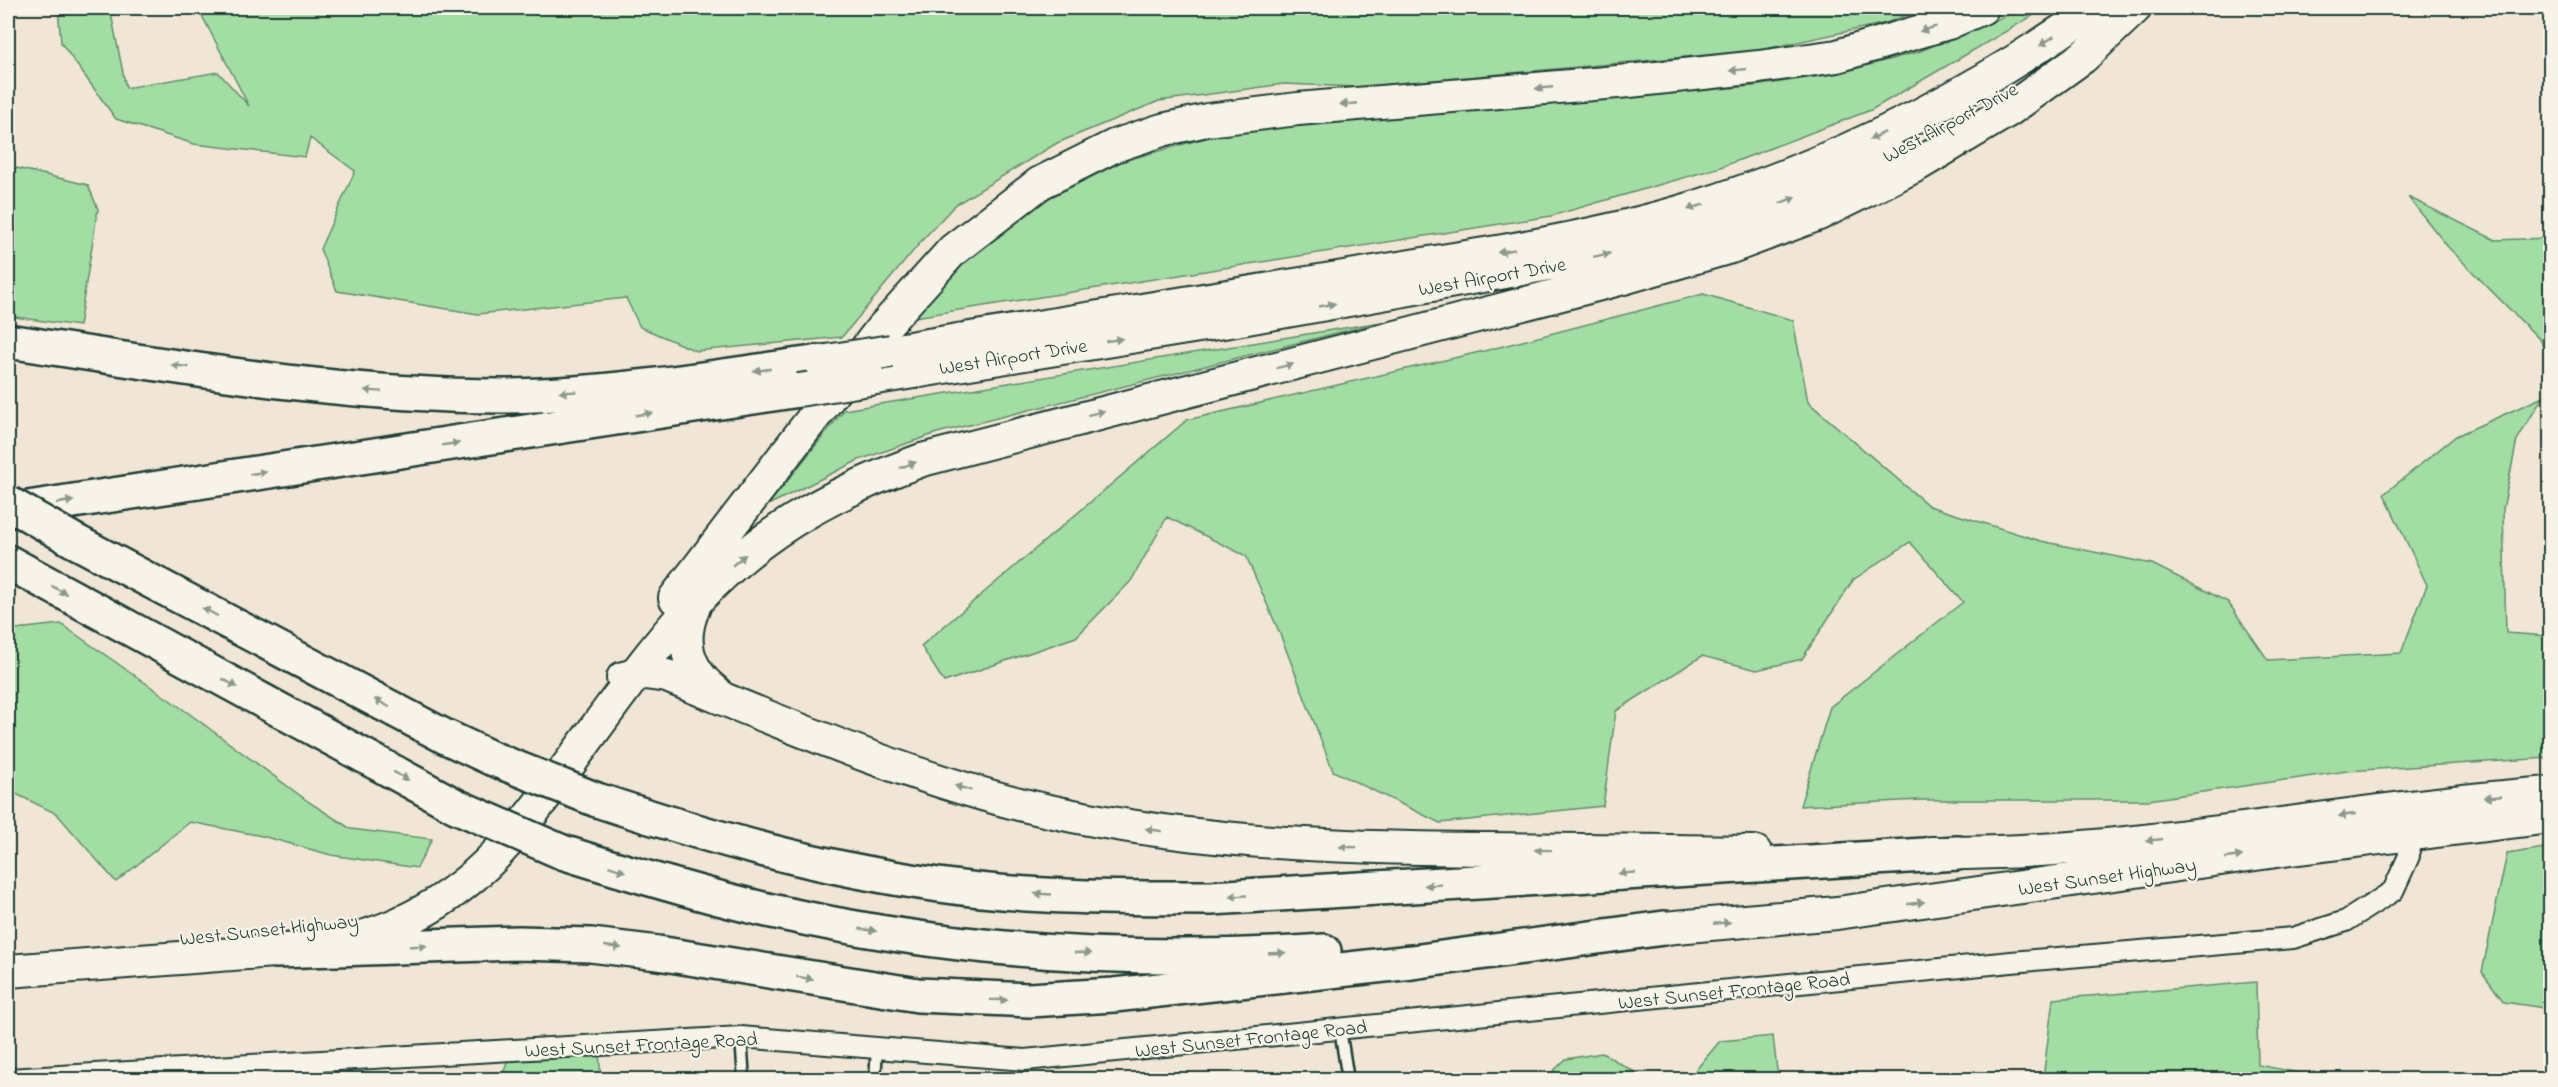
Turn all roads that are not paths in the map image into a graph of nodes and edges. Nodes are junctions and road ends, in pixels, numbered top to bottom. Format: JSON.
{"nodes":[{"id":1,"x":1982,"y":8,"type":"edge"},
{"id":2,"x":2095,"y":8,"type":"edge"},
{"id":3,"x":2134,"y":8,"type":"edge"},
{"id":4,"x":8,"y":341,"type":"edge"},
{"id":5,"x":820,"y":362,"type":"joint"},
{"id":6,"x":799,"y":390,"type":"joint"},
{"id":7,"x":8,"y":503,"type":"edge"},
{"id":8,"x":8,"y":511,"type":"edge"},
{"id":9,"x":8,"y":562,"type":"edge"},
{"id":10,"x":697,"y":601,"type":"junction"},
{"id":11,"x":624,"y":680,"type":"junction"},
{"id":12,"x":732,"y":702,"type":"junction"},
{"id":13,"x":2550,"y":793,"type":"edge"},
{"id":14,"x":2550,"y":817,"type":"edge"},
{"id":15,"x":2407,"y":820,"type":"junction"},
{"id":16,"x":1958,"y":854,"type":"junction"},
{"id":17,"x":1664,"y":928,"type":"junction"},
{"id":18,"x":276,"y":951,"type":"junction"},
{"id":19,"x":8,"y":952,"type":"edge"},
{"id":20,"x":8,"y":971,"type":"edge"},
{"id":21,"x":1340,"y":1029,"type":"junction"},
{"id":22,"x":741,"y":1037,"type":"junction"},
{"id":23,"x":877,"y":1048,"type":"junction"},
{"id":24,"x":8,"y":1079,"type":"edge"},
{"id":25,"x":744,"y":1080,"type":"edge"},
{"id":26,"x":875,"y":1080,"type":"edge"},
{"id":27,"x":1348,"y":1080,"type":"edge"}],
"edges":[{"from":1,"to":11,"type":"main road","one_way":true},
{"from":2,"to":5,"type":"main road","name":"West Airport Drive","one_way":true,"bridge":true},
{"from":6,"to":3,"type":"main road","name":"West Airport Drive","one_way":true,"bridge":true},
{"from":10,"to":3,"type":"main road","one_way":true},
{"from":5,"to":4,"type":"highway","one_way":true},
{"from":8,"to":6,"type":"highway","one_way":true},
{"from":16,"to":7,"type":"highway","one_way":true,"bridge":true},
{"from":9,"to":17,"type":"highway","one_way":true,"bridge":true},
{"from":10,"to":11,"type":"main road"},
{"from":10,"to":12,"type":"main road"},
{"from":11,"to":12,"type":"main road"},
{"from":11,"to":18,"type":"main road","name":"West Sunset Highway"},
{"from":11,"to":19,"type":"main road","name":"West Sunset Highway"},
{"from":16,"to":12,"type":"main road","name":"West Sunset Highway","one_way":true},
{"from":13,"to":15,"type":"main road","name":"West Sunset Highway","one_way":true},
{"from":14,"to":15,"type":"main road","name":"West Sunset Highway"},
{"from":15,"to":16,"type":"main road","name":"West Sunset Highway","one_way":true},
{"from":17,"to":15,"type":"main road","name":"West Sunset Highway","one_way":true},
{"from":15,"to":21,"type":"street","name":"West Sunset Frontage Road"},
{"from":18,"to":17,"type":"highway","one_way":true},
{"from":18,"to":20,"type":"main road","name":"West Sunset Highway"},
{"from":21,"to":23,"type":"street","name":"West Sunset Frontage Road"},
{"from":21,"to":27,"type":"lane"},
{"from":22,"to":23,"type":"street","name":"West Sunset Frontage Road"},
{"from":22,"to":24,"type":"street","name":"West Sunset Frontage Road"},
{"from":22,"to":25,"type":"lane"},
{"from":23,"to":26,"type":"lane"}]}
